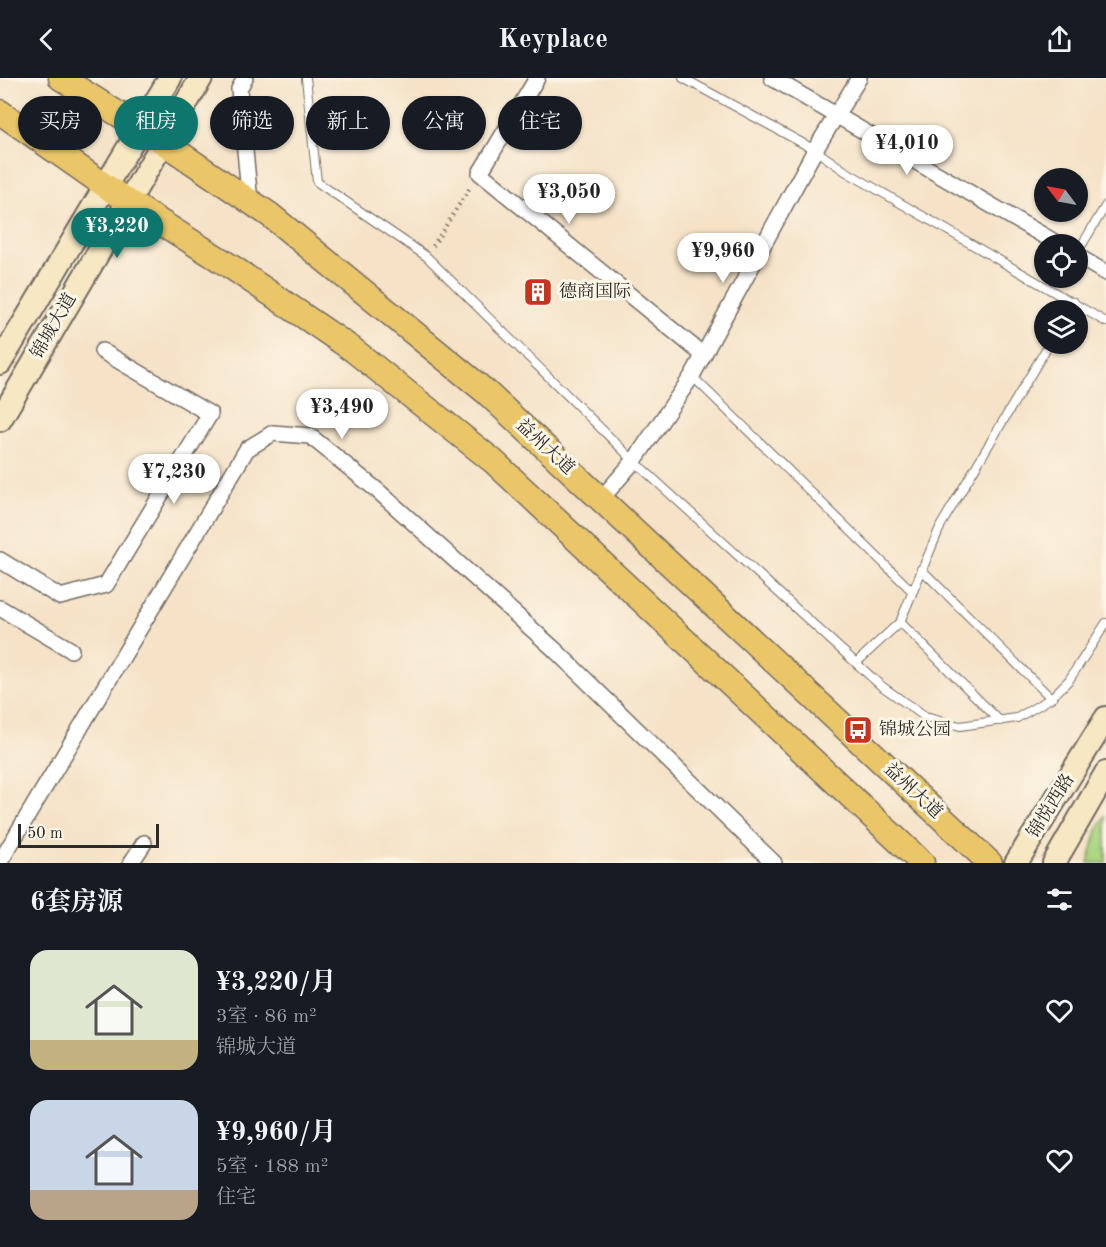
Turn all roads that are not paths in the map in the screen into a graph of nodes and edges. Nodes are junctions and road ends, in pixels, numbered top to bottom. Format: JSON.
{"nodes":[{"id":1,"x":61,"y":78,"type":"edge"},
{"id":2,"x":170,"y":78,"type":"edge"},
{"id":3,"x":201,"y":78,"type":"edge"},
{"id":4,"x":245,"y":78,"type":"edge"},
{"id":5,"x":306,"y":78,"type":"edge"},
{"id":6,"x":537,"y":78,"type":"edge"},
{"id":7,"x":683,"y":78,"type":"edge"},
{"id":8,"x":772,"y":78,"type":"edge"},
{"id":9,"x":859,"y":78,"type":"edge"},
{"id":10,"x":159,"y":96,"type":"edge"},
{"id":11,"x":190,"y":96,"type":"edge"},
{"id":12,"x":0,"y":112,"type":"edge"},
{"id":13,"x":114,"y":112,"type":"edge"},
{"id":14,"x":837,"y":116,"type":"junction"},
{"id":15,"x":126,"y":150,"type":"edge"},
{"id":16,"x":158,"y":150,"type":"edge"},
{"id":17,"x":175,"y":150,"type":"edge"},
{"id":18,"x":815,"y":150,"type":"junction"},
{"id":19,"x":105,"y":185,"type":"junction"},
{"id":20,"x":127,"y":201,"type":"junction"},
{"id":21,"x":250,"y":202,"type":"junction"},
{"id":22,"x":1106,"y":205,"type":"edge"},
{"id":23,"x":1041,"y":234,"type":"edge"},
{"id":24,"x":1088,"y":236,"type":"edge"},
{"id":25,"x":1088,"y":260,"type":"edge"},
{"id":26,"x":1104,"y":268,"type":"edge"},
{"id":27,"x":1071,"y":300,"type":"edge"},
{"id":28,"x":1088,"y":311,"type":"edge"},
{"id":29,"x":1106,"y":322,"type":"edge"},
{"id":30,"x":102,"y":351,"type":"dead end"},
{"id":31,"x":702,"y":354,"type":"junction"},
{"id":32,"x":1043,"y":354,"type":"edge"},
{"id":33,"x":0,"y":363,"type":"edge"},
{"id":34,"x":692,"y":376,"type":"junction"},
{"id":35,"x":0,"y":420,"type":"edge"},
{"id":36,"x":634,"y":461,"type":"junction"},
{"id":37,"x":600,"y":499,"type":"junction"},
{"id":38,"x":0,"y":560,"type":"edge"},
{"id":39,"x":921,"y":569,"type":"junction"},
{"id":40,"x":912,"y":591,"type":"junction"},
{"id":41,"x":0,"y":608,"type":"edge"},
{"id":42,"x":900,"y":622,"type":"junction"},
{"id":43,"x":1106,"y":623,"type":"edge"},
{"id":44,"x":71,"y":650,"type":"dead end"},
{"id":45,"x":856,"y":663,"type":"junction"},
{"id":46,"x":1051,"y":698,"type":"junction"},
{"id":47,"x":1106,"y":718,"type":"edge"},
{"id":48,"x":1000,"y":721,"type":"junction"},
{"id":49,"x":1106,"y":773,"type":"edge"},
{"id":50,"x":144,"y":843,"type":"dead end"},
{"id":51,"x":0,"y":862,"type":"edge"},
{"id":52,"x":131,"y":863,"type":"edge"},
{"id":53,"x":774,"y":863,"type":"edge"},
{"id":54,"x":922,"y":863,"type":"edge"},
{"id":55,"x":990,"y":863,"type":"edge"},
{"id":56,"x":1016,"y":863,"type":"edge"},
{"id":57,"x":1054,"y":863,"type":"edge"}],
"edges":[{"from":1,"to":13,"type":"main road","name":"益州大道"},
{"from":2,"to":10,"type":"main road","name":"锦城大道"},
{"from":3,"to":11,"type":"main road","name":"锦城大道"},
{"from":4,"to":21,"type":"street"},
{"from":5,"to":36,"type":"lane"},
{"from":6,"to":31,"type":"street"},
{"from":7,"to":18,"type":"lane"},
{"from":8,"to":14,"type":"street"},
{"from":9,"to":14,"type":"street"},
{"from":12,"to":19,"type":"main road"},
{"from":14,"to":18,"type":"street"},
{"from":14,"to":23,"type":"street"},
{"from":15,"to":19,"type":"main road","name":"锦城大道"},
{"from":16,"to":20,"type":"main road","name":"锦城大道"},
{"from":17,"to":21,"type":"main road","name":"益州大道"},
{"from":18,"to":27,"type":"lane"},
{"from":18,"to":31,"type":"street"},
{"from":19,"to":20,"type":"main road"},
{"from":19,"to":33,"type":"main road","name":"锦城大道"},
{"from":20,"to":35,"type":"main road","name":"锦城大道"},
{"from":20,"to":54,"type":"main road"},
{"from":21,"to":37,"type":"main road","name":"益州大道"},
{"from":22,"to":24,"type":"lane"},
{"from":25,"to":26,"type":"street"},
{"from":28,"to":29,"type":"lane"},
{"from":30,"to":38,"type":"street"},
{"from":31,"to":34,"type":"street"},
{"from":32,"to":39,"type":"lane"},
{"from":34,"to":36,"type":"street"},
{"from":34,"to":40,"type":"lane"},
{"from":36,"to":37,"type":"street"},
{"from":36,"to":45,"type":"lane"},
{"from":37,"to":55,"type":"main road","name":"益州大道"},
{"from":39,"to":40,"type":"lane"},
{"from":39,"to":46,"type":"lane"},
{"from":40,"to":42,"type":"lane"},
{"from":41,"to":44,"type":"street"},
{"from":42,"to":45,"type":"lane"},
{"from":42,"to":48,"type":"lane"},
{"from":43,"to":46,"type":"lane"},
{"from":45,"to":48,"type":"lane"},
{"from":46,"to":48,"type":"lane"},
{"from":47,"to":56,"type":"main road","name":"锦悦西路"},
{"from":49,"to":57,"type":"main road","name":"锦悦西路"},
{"from":50,"to":52,"type":"street"},
{"from":51,"to":53,"type":"street"}]}
